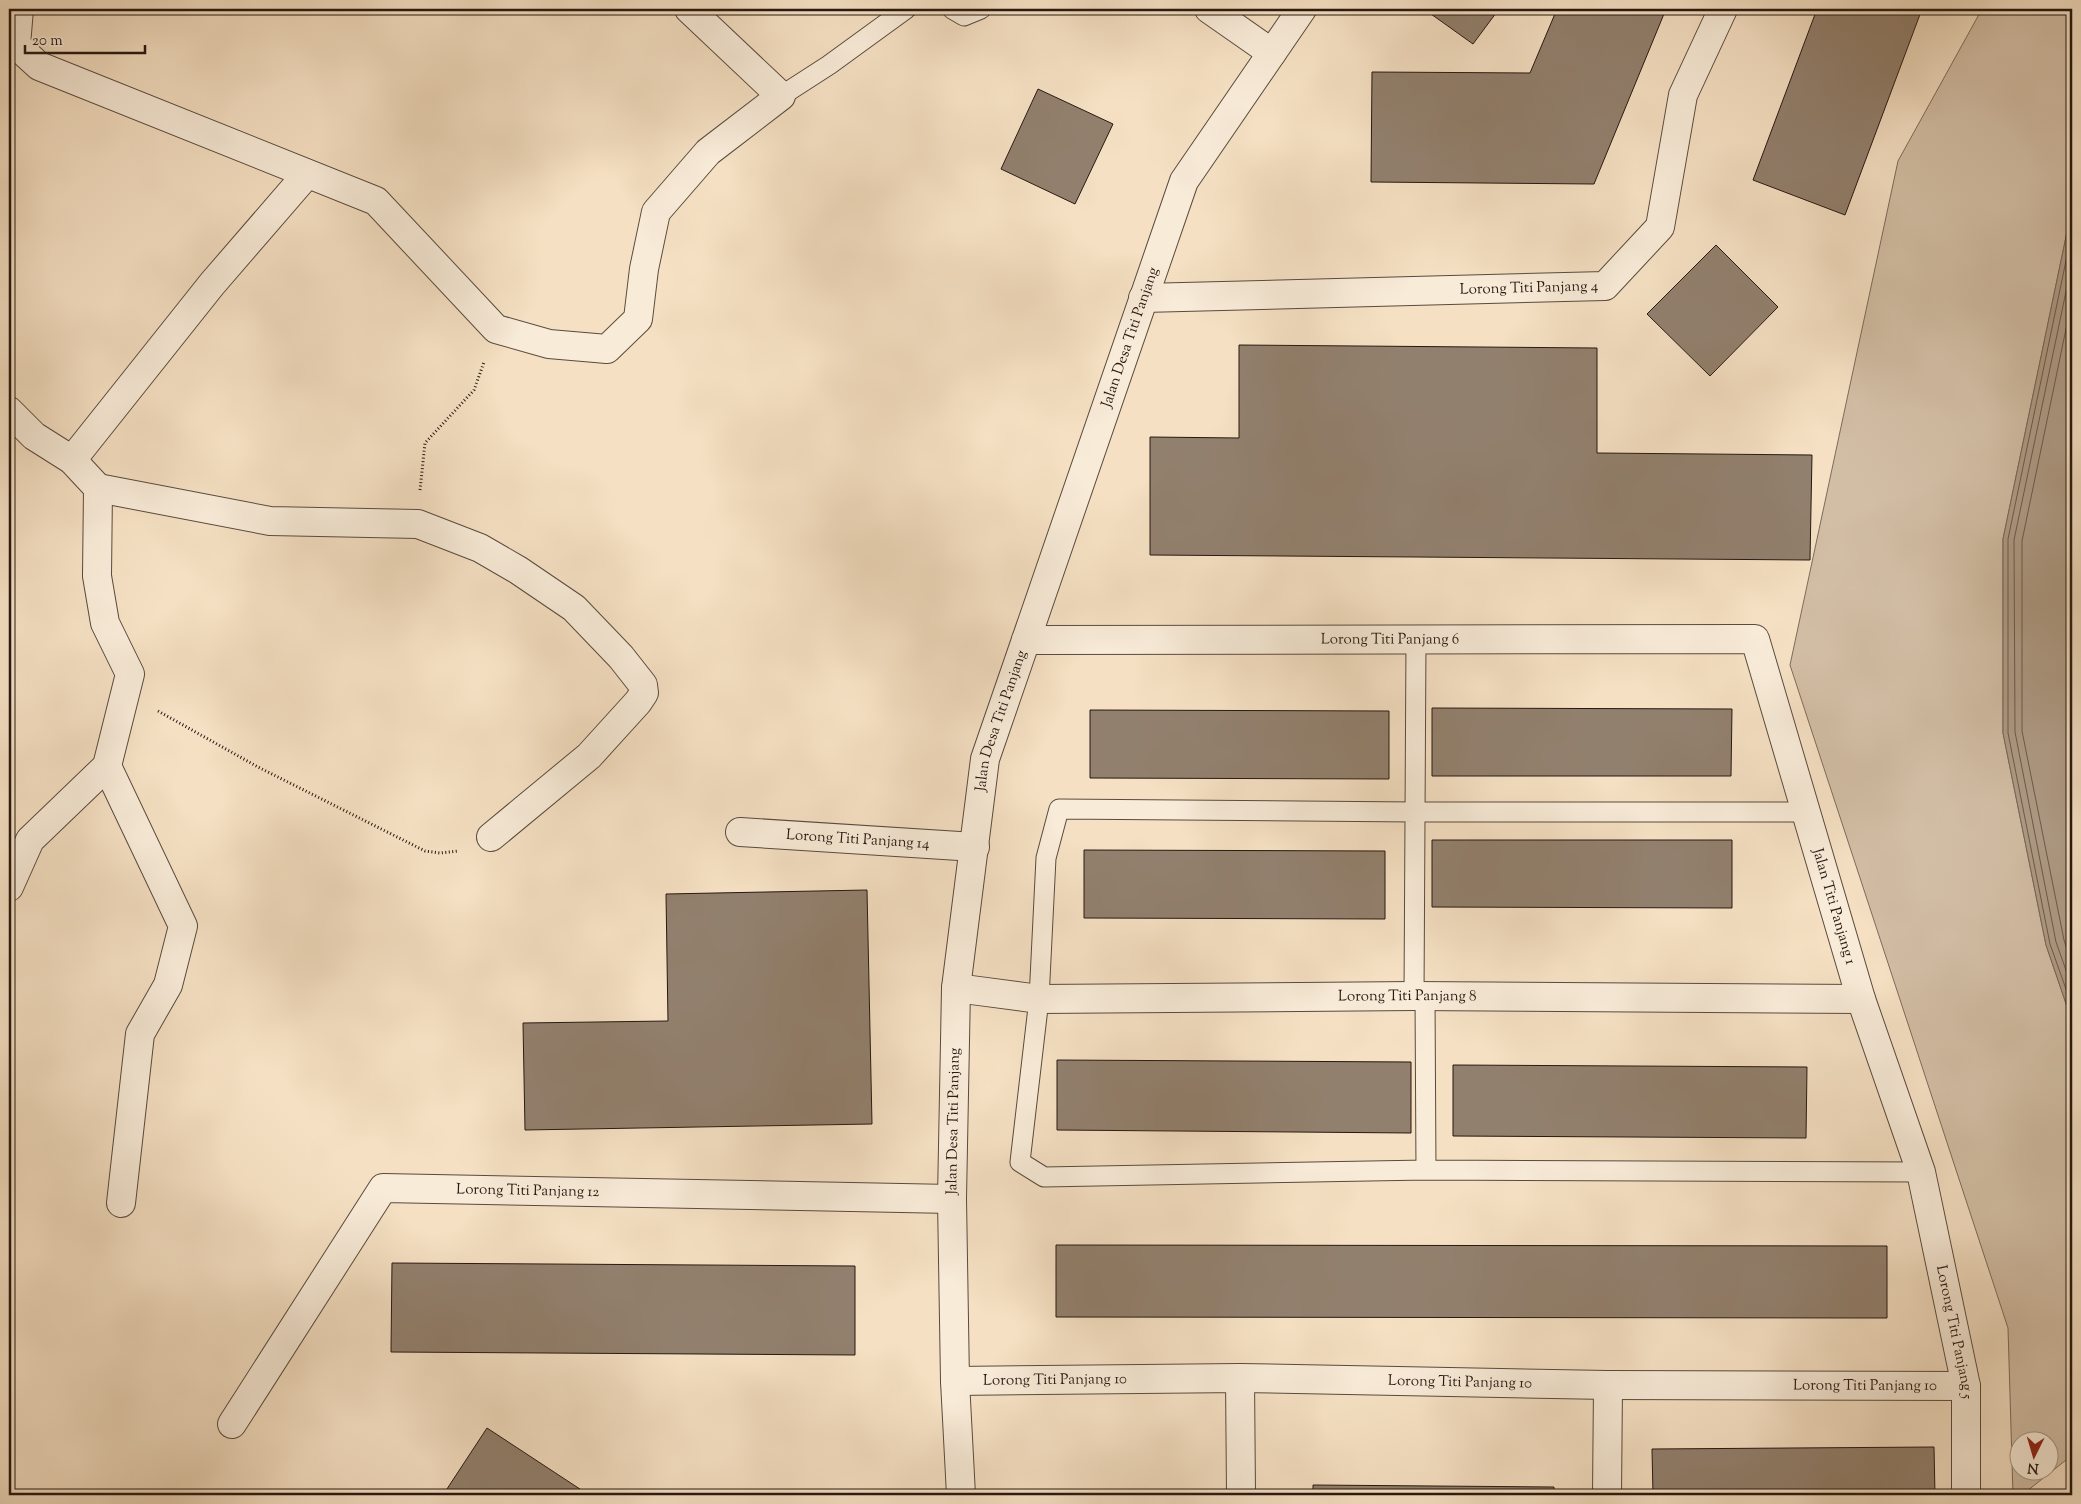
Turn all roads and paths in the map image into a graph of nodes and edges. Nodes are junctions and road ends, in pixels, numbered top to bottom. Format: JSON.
{"nodes":[{"id":1,"x":19,"y":9,"type":"edge"},
{"id":2,"x":689,"y":9,"type":"edge"},
{"id":3,"x":906,"y":9,"type":"edge"},
{"id":4,"x":952,"y":9,"type":"edge"},
{"id":5,"x":981,"y":9,"type":"edge"},
{"id":6,"x":1209,"y":9,"type":"edge"},
{"id":7,"x":1302,"y":9,"type":"edge"},
{"id":8,"x":1724,"y":9,"type":"edge"},
{"id":9,"x":1272,"y":53,"type":"junction"},
{"id":10,"x":781,"y":96,"type":"junction"},
{"id":11,"x":308,"y":174,"type":"junction"},
{"id":12,"x":1143,"y":298,"type":"junction"},
{"id":13,"x":496,"y":329,"type":"junction"},
{"id":14,"x":9,"y":411,"type":"edge"},
{"id":15,"x":72,"y":460,"type":"junction"},
{"id":16,"x":98,"y":488,"type":"junction"},
{"id":17,"x":418,"y":524,"type":"junction"},
{"id":18,"x":1416,"y":639,"type":"junction"},
{"id":19,"x":1755,"y":639,"type":"joint"},
{"id":20,"x":1026,"y":640,"type":"junction"},
{"id":21,"x":130,"y":674,"type":"junction"},
{"id":22,"x":107,"y":766,"type":"junction"},
{"id":23,"x":1415,"y":812,"type":"junction"},
{"id":24,"x":1805,"y":812,"type":"junction"},
{"id":25,"x":740,"y":832,"type":"dead end"},
{"id":26,"x":491,"y":837,"type":"joint"},
{"id":27,"x":975,"y":847,"type":"junction"},
{"id":28,"x":9,"y":887,"type":"edge"},
{"id":29,"x":956,"y":988,"type":"junction"},
{"id":30,"x":1420,"y":996,"type":"junction"},
{"id":31,"x":1039,"y":999,"type":"junction"},
{"id":32,"x":1861,"y":1000,"type":"junction"},
{"id":33,"x":1426,"y":1170,"type":"junction"},
{"id":34,"x":1921,"y":1172,"type":"junction"},
{"id":35,"x":952,"y":1199,"type":"junction"},
{"id":36,"x":121,"y":1203,"type":"dead end"},
{"id":37,"x":1240,"y":1378,"type":"junction"},
{"id":38,"x":955,"y":1381,"type":"junction"},
{"id":39,"x":1608,"y":1386,"type":"junction"},
{"id":40,"x":1966,"y":1386,"type":"junction"},
{"id":41,"x":232,"y":1424,"type":"dead end"},
{"id":42,"x":961,"y":1495,"type":"edge"},
{"id":43,"x":1241,"y":1495,"type":"edge"},
{"id":44,"x":1607,"y":1495,"type":"edge"},
{"id":45,"x":1966,"y":1495,"type":"edge"}],
"edges":[{"from":1,"to":11,"type":"street"},
{"from":2,"to":10,"type":"street"},
{"from":3,"to":10,"type":"lane"},
{"from":4,"to":5,"type":"lane"},
{"from":6,"to":9,"type":"street"},
{"from":7,"to":9,"type":"street","name":"Jalan Desa Titi Panjang"},
{"from":8,"to":12,"type":"street","name":"Lorong Titi Panjang 4"},
{"from":9,"to":12,"type":"street","name":"Jalan Desa Titi Panjang"},
{"from":10,"to":13,"type":"street"},
{"from":11,"to":13,"type":"street"},
{"from":11,"to":15,"type":"street"},
{"from":12,"to":20,"type":"street","name":"Jalan Desa Titi Panjang"},
{"from":13,"to":17,"type":"path"},
{"from":14,"to":15,"type":"street"},
{"from":15,"to":16,"type":"street"},
{"from":16,"to":17,"type":"street"},
{"from":16,"to":21,"type":"street"},
{"from":17,"to":26,"type":"street"},
{"from":18,"to":19,"type":"street","name":"Lorong Titi Panjang 6"},
{"from":18,"to":20,"type":"street","name":"Lorong Titi Panjang 6"},
{"from":18,"to":23,"type":"lane"},
{"from":19,"to":24,"type":"street","name":"Jalan Titi Panjang 1"},
{"from":20,"to":27,"type":"street","name":"Jalan Desa Titi Panjang"},
{"from":21,"to":22,"type":"street"},
{"from":21,"to":26,"type":"path"},
{"from":22,"to":28,"type":"street"},
{"from":22,"to":36,"type":"street"},
{"from":23,"to":24,"type":"lane"},
{"from":23,"to":30,"type":"lane"},
{"from":23,"to":31,"type":"lane"},
{"from":24,"to":32,"type":"street","name":"Jalan Titi Panjang 1"},
{"from":25,"to":27,"type":"street","name":"Lorong Titi Panjang 14"},
{"from":27,"to":29,"type":"street","name":"Jalan Desa Titi Panjang"},
{"from":29,"to":31,"type":"street","name":"Lorong Titi Panjang 8"},
{"from":29,"to":35,"type":"street","name":"Jalan Desa Titi Panjang"},
{"from":30,"to":31,"type":"street","name":"Lorong Titi Panjang 8"},
{"from":30,"to":32,"type":"street","name":"Lorong Titi Panjang 8"},
{"from":30,"to":33,"type":"lane"},
{"from":31,"to":33,"type":"lane"},
{"from":32,"to":34,"type":"street","name":"Jalan Titi Panjang 1"},
{"from":33,"to":34,"type":"lane"},
{"from":34,"to":40,"type":"street","name":"Lorong Titi Panjang 5"},
{"from":35,"to":38,"type":"street","name":"Jalan Desa Titi Panjang"},
{"from":35,"to":41,"type":"street","name":"Lorong Titi Panjang 12"},
{"from":37,"to":38,"type":"street","name":"Lorong Titi Panjang 10"},
{"from":37,"to":39,"type":"street","name":"Lorong Titi Panjang 10"},
{"from":37,"to":43,"type":"street"},
{"from":38,"to":42,"type":"street","name":"Jalan Desa Titi Panjang"},
{"from":39,"to":40,"type":"street","name":"Lorong Titi Panjang 10"},
{"from":39,"to":44,"type":"street"},
{"from":40,"to":45,"type":"street","name":"Lorong Titi Panjang 5"}]}
